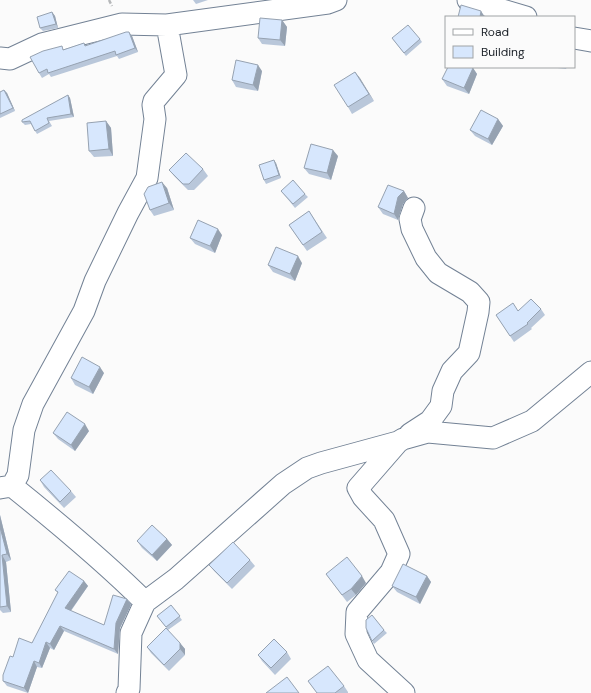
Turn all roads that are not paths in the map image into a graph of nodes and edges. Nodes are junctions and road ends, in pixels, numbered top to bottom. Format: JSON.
{"nodes":[{"id":1,"x":336,"y":0,"type":"edge"},
{"id":2,"x":468,"y":0,"type":"edge"},
{"id":3,"x":523,"y":16,"type":"edge"},
{"id":4,"x":167,"y":25,"type":"junction"},
{"id":5,"x":575,"y":38,"type":"edge"},
{"id":6,"x":591,"y":41,"type":"edge"},
{"id":7,"x":3,"y":57,"type":"edge"},
{"id":8,"x":414,"y":208,"type":"dead end"},
{"id":9,"x":589,"y":376,"type":"edge"},
{"id":10,"x":400,"y":440,"type":"junction"},
{"id":11,"x":6,"y":487,"type":"edge"},
{"id":12,"x":145,"y":602,"type":"junction"},
{"id":13,"x":127,"y":693,"type":"edge"},
{"id":14,"x":404,"y":693,"type":"edge"}],
"edges":[{"from":1,"to":4,"type":"street"},
{"from":2,"to":3,"type":"street"},
{"from":4,"to":7,"type":"street"},
{"from":4,"to":11,"type":"street"},
{"from":5,"to":6,"type":"street"},
{"from":8,"to":10,"type":"street"},
{"from":9,"to":10,"type":"street"},
{"from":10,"to":12,"type":"street"},
{"from":10,"to":14,"type":"street"},
{"from":11,"to":12,"type":"street"},
{"from":12,"to":13,"type":"street"}]}
